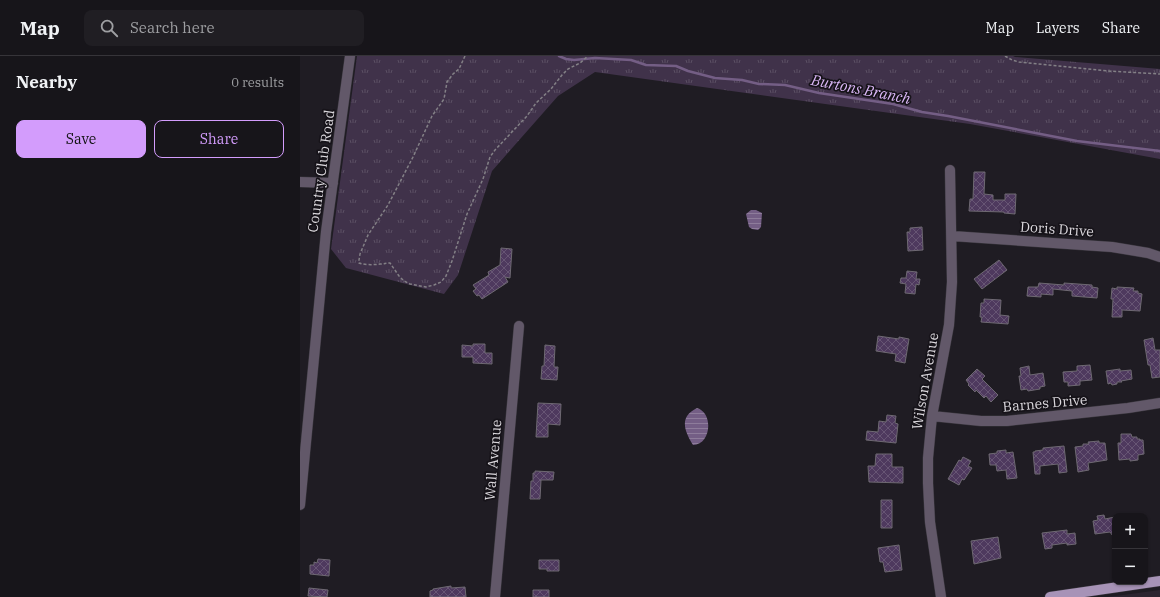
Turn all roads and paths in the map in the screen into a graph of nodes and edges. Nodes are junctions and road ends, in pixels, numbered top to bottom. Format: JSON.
{"nodes":[{"id":1,"x":350,"y":56,"type":"edge"},
{"id":2,"x":465,"y":56,"type":"edge"},
{"id":3,"x":588,"y":56,"type":"edge"},
{"id":4,"x":1005,"y":56,"type":"edge"},
{"id":5,"x":1160,"y":74,"type":"edge"},
{"id":6,"x":950,"y":170,"type":"dead end"},
{"id":7,"x":300,"y":182,"type":"edge"},
{"id":8,"x":333,"y":183,"type":"junction"},
{"id":9,"x":952,"y":236,"type":"junction"},
{"id":10,"x":1160,"y":257,"type":"edge"},
{"id":11,"x":519,"y":326,"type":"dead end"},
{"id":12,"x":1160,"y":403,"type":"edge"},
{"id":13,"x":932,"y":416,"type":"junction"},
{"id":14,"x":300,"y":498,"type":"edge"},
{"id":15,"x":1160,"y":581,"type":"edge"},
{"id":16,"x":495,"y":597,"type":"edge"},
{"id":17,"x":942,"y":597,"type":"edge"},
{"id":18,"x":1053,"y":597,"type":"edge"}],
"edges":[{"from":1,"to":8,"type":"street","name":"Country Club Road"},
{"from":2,"to":3,"type":"path"},
{"from":4,"to":5,"type":"path"},
{"from":6,"to":9,"type":"street","name":"Wilson Avenue"},
{"from":7,"to":8,"type":"street"},
{"from":8,"to":14,"type":"street","name":"Country Club Road"},
{"from":9,"to":10,"type":"street","name":"Doris Drive"},
{"from":9,"to":13,"type":"street","name":"Wilson Avenue"},
{"from":11,"to":16,"type":"street","name":"Wall Avenue"},
{"from":12,"to":13,"type":"street","name":"Barnes Drive"},
{"from":13,"to":17,"type":"street","name":"Wilson Avenue"},
{"from":15,"to":18,"type":"main road"}]}
